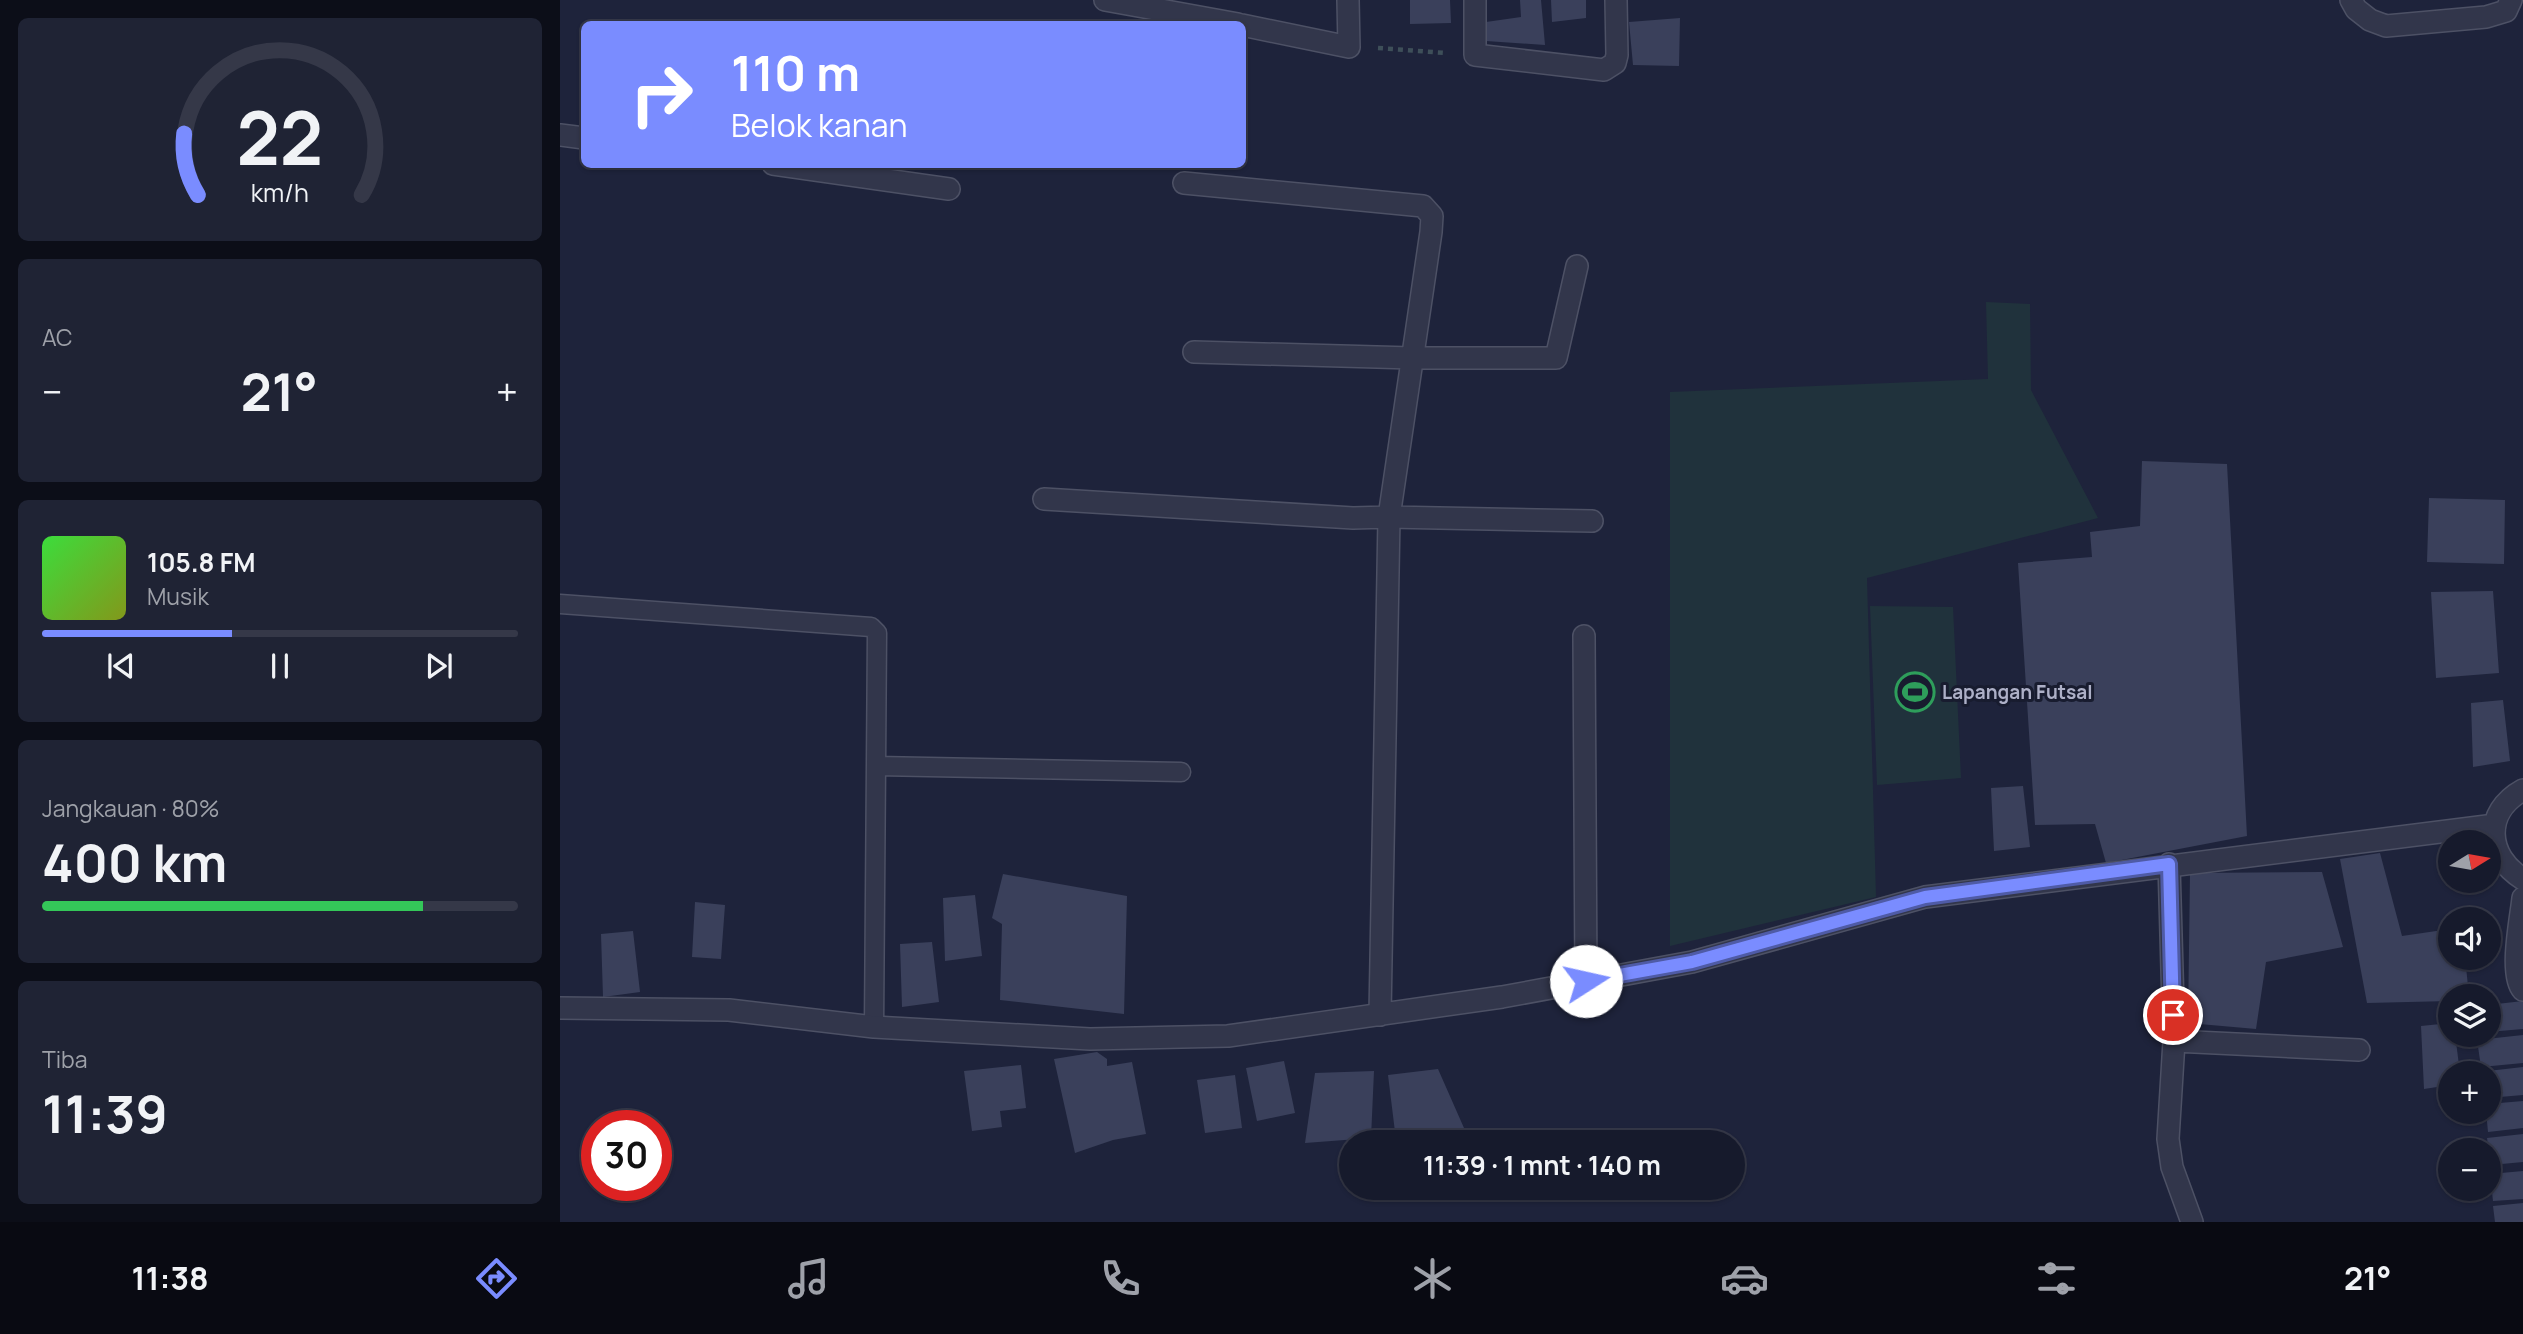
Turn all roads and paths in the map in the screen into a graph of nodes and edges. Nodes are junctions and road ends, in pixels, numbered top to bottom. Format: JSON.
{"nodes":[{"id":1,"x":1105,"y":0,"type":"edge"},
{"id":2,"x":1348,"y":0,"type":"edge"},
{"id":3,"x":1475,"y":0,"type":"edge"},
{"id":4,"x":1616,"y":0,"type":"edge"},
{"id":5,"x":2351,"y":0,"type":"edge"},
{"id":6,"x":2511,"y":0,"type":"edge"},
{"id":7,"x":1212,"y":10,"type":"edge"},
{"id":8,"x":1233,"y":21,"type":"edge"},
{"id":9,"x":1246,"y":26,"type":"edge"},
{"id":10,"x":1349,"y":47,"type":"junction"},
{"id":11,"x":1475,"y":55,"type":"junction"},
{"id":12,"x":560,"y":135,"type":"edge"},
{"id":13,"x":581,"y":138,"type":"edge"},
{"id":14,"x":801,"y":168,"type":"edge"},
{"id":15,"x":1184,"y":183,"type":"dead end"},
{"id":16,"x":949,"y":189,"type":"dead end"},
{"id":17,"x":1577,"y":266,"type":"dead end"},
{"id":18,"x":1194,"y":352,"type":"dead end"},
{"id":19,"x":1412,"y":358,"type":"junction"},
{"id":20,"x":1044,"y":499,"type":"dead end"},
{"id":21,"x":1389,"y":517,"type":"junction"},
{"id":22,"x":1592,"y":522,"type":"dead end"},
{"id":23,"x":560,"y":604,"type":"edge"},
{"id":24,"x":1584,"y":636,"type":"dead end"},
{"id":25,"x":877,"y":766,"type":"junction"},
{"id":26,"x":1181,"y":772,"type":"dead end"},
{"id":27,"x":2523,"y":790,"type":"edge"},
{"id":28,"x":2495,"y":825,"type":"junction"},
{"id":29,"x":2169,"y":864,"type":"junction"},
{"id":30,"x":2523,"y":879,"type":"edge"},
{"id":31,"x":2523,"y":898,"type":"edge"},
{"id":32,"x":1586,"y":981,"type":"junction"},
{"id":33,"x":2523,"y":990,"type":"edge"},
{"id":34,"x":560,"y":1008,"type":"edge"},
{"id":35,"x":1380,"y":1015,"type":"junction"},
{"id":36,"x":874,"y":1027,"type":"junction"},
{"id":37,"x":2174,"y":1041,"type":"junction"},
{"id":38,"x":2359,"y":1050,"type":"dead end"},
{"id":39,"x":2192,"y":1222,"type":"edge"}],
"edges":[{"from":1,"to":7,"type":"street"},
{"from":2,"to":10,"type":"street"},
{"from":3,"to":11,"type":"street"},
{"from":4,"to":11,"type":"street"},
{"from":5,"to":6,"type":"street"},
{"from":7,"to":8,"type":"street"},
{"from":9,"to":10,"type":"street"},
{"from":10,"to":11,"type":"path"},
{"from":12,"to":13,"type":"street"},
{"from":14,"to":16,"type":"street"},
{"from":15,"to":19,"type":"street"},
{"from":17,"to":19,"type":"street"},
{"from":18,"to":19,"type":"street"},
{"from":19,"to":21,"type":"street"},
{"from":20,"to":21,"type":"street"},
{"from":21,"to":22,"type":"street"},
{"from":21,"to":35,"type":"street"},
{"from":23,"to":25,"type":"lane"},
{"from":24,"to":32,"type":"street"},
{"from":25,"to":26,"type":"lane"},
{"from":25,"to":36,"type":"lane"},
{"from":27,"to":28,"type":"street"},
{"from":28,"to":29,"type":"street"},
{"from":28,"to":30,"type":"street"},
{"from":29,"to":32,"type":"street"},
{"from":29,"to":37,"type":"street"},
{"from":31,"to":33,"type":"street"},
{"from":32,"to":35,"type":"street"},
{"from":34,"to":36,"type":"street"},
{"from":35,"to":36,"type":"street"},
{"from":37,"to":38,"type":"street"},
{"from":37,"to":39,"type":"street"}]}
